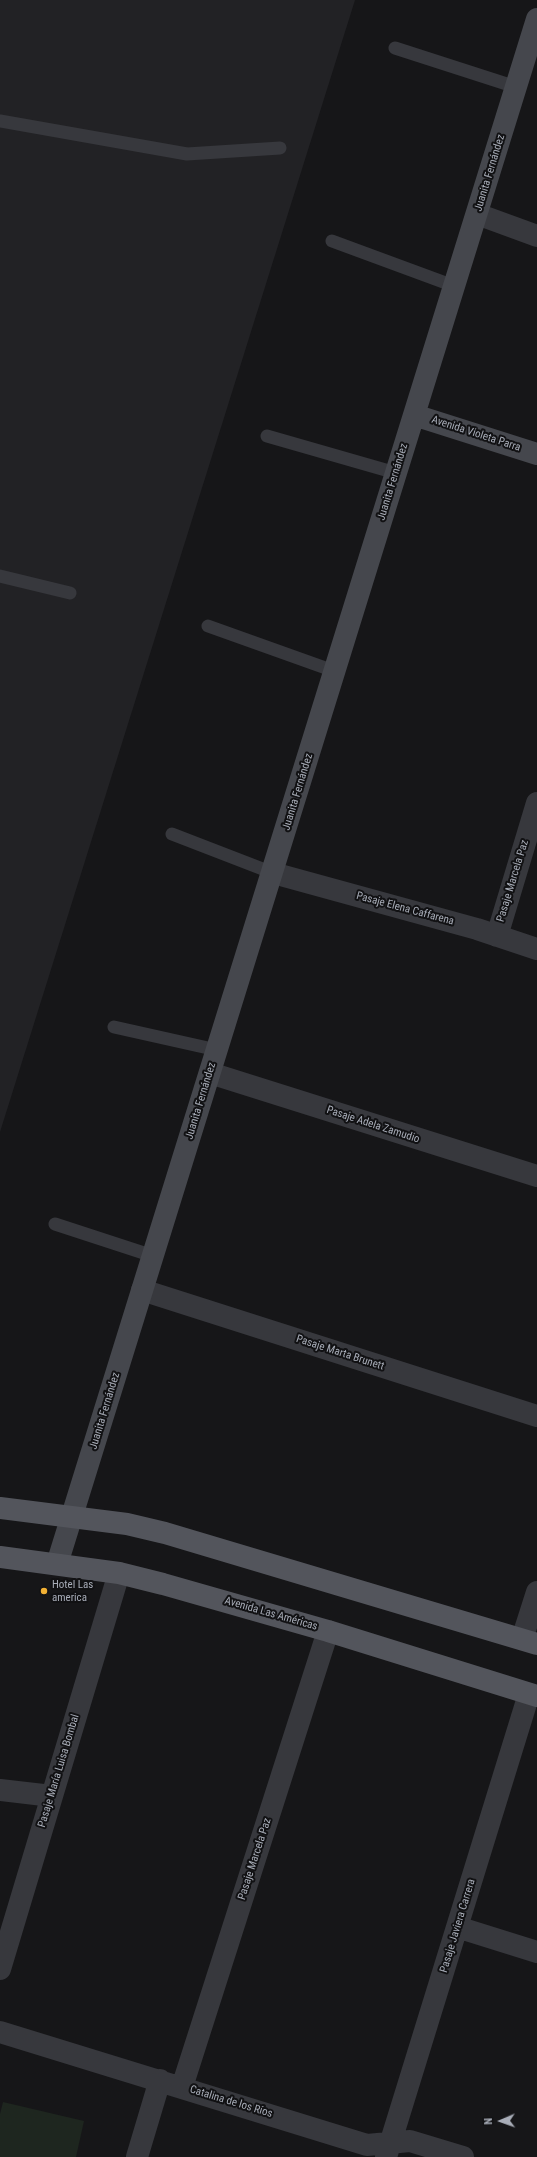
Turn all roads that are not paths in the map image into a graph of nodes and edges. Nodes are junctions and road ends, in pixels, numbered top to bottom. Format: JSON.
{"nodes":[{"id":1,"x":537,"y":20,"type":"edge"},
{"id":2,"x":395,"y":48,"type":"dead end"},
{"id":3,"x":516,"y":87,"type":"junction"},
{"id":4,"x":0,"y":121,"type":"edge"},
{"id":5,"x":280,"y":148,"type":"dead end"},
{"id":6,"x":477,"y":214,"type":"junction"},
{"id":7,"x":537,"y":236,"type":"edge"},
{"id":8,"x":332,"y":241,"type":"dead end"},
{"id":9,"x":454,"y":286,"type":"junction"},
{"id":10,"x":414,"y":415,"type":"junction"},
{"id":11,"x":268,"y":436,"type":"dead end"},
{"id":12,"x":537,"y":454,"type":"edge"},
{"id":13,"x":396,"y":473,"type":"junction"},
{"id":14,"x":0,"y":576,"type":"edge"},
{"id":15,"x":70,"y":593,"type":"dead end"},
{"id":16,"x":208,"y":626,"type":"dead end"},
{"id":17,"x":334,"y":671,"type":"junction"},
{"id":18,"x":537,"y":803,"type":"edge"},
{"id":19,"x":172,"y":834,"type":"dead end"},
{"id":20,"x":273,"y":873,"type":"junction"},
{"id":21,"x":497,"y":936,"type":"junction"},
{"id":22,"x":537,"y":949,"type":"edge"},
{"id":23,"x":114,"y":1027,"type":"dead end"},
{"id":24,"x":217,"y":1050,"type":"junction"},
{"id":25,"x":210,"y":1073,"type":"junction"},
{"id":26,"x":537,"y":1176,"type":"edge"},
{"id":27,"x":55,"y":1224,"type":"dead end"},
{"id":28,"x":153,"y":1256,"type":"junction"},
{"id":29,"x":142,"y":1290,"type":"junction"},
{"id":30,"x":537,"y":1416,"type":"edge"},
{"id":31,"x":0,"y":1508,"type":"edge"},
{"id":32,"x":72,"y":1517,"type":"junction"},
{"id":33,"x":0,"y":1557,"type":"edge"},
{"id":34,"x":58,"y":1564,"type":"junction"},
{"id":35,"x":119,"y":1573,"type":"junction"},
{"id":36,"x":537,"y":1592,"type":"edge"},
{"id":37,"x":328,"y":1631,"type":"junction"},
{"id":38,"x":529,"y":1642,"type":"edge"},
{"id":39,"x":533,"y":1695,"type":"edge"},
{"id":40,"x":0,"y":1790,"type":"edge"},
{"id":41,"x":52,"y":1796,"type":"junction"},
{"id":42,"x":457,"y":1927,"type":"junction"},
{"id":43,"x":537,"y":1952,"type":"edge"},
{"id":44,"x":0,"y":1969,"type":"edge"},
{"id":45,"x":0,"y":2032,"type":"edge"},
{"id":46,"x":160,"y":2080,"type":"junction"},
{"id":47,"x":182,"y":2087,"type":"junction"},
{"id":48,"x":388,"y":2150,"type":"edge"},
{"id":49,"x":137,"y":2157,"type":"edge"},
{"id":50,"x":463,"y":2157,"type":"edge"}],
"edges":[{"from":1,"to":3,"type":"street","name":"Juanita Fernández"},
{"from":2,"to":3,"type":"lane"},
{"from":3,"to":6,"type":"street","name":"Juanita Fernández"},
{"from":4,"to":5,"type":"lane"},
{"from":6,"to":7,"type":"street"},
{"from":6,"to":9,"type":"street","name":"Juanita Fernández"},
{"from":8,"to":9,"type":"lane"},
{"from":9,"to":10,"type":"street","name":"Juanita Fernández"},
{"from":10,"to":12,"type":"street","name":"Avenida Violeta Parra"},
{"from":10,"to":13,"type":"street","name":"Juanita Fernández"},
{"from":11,"to":13,"type":"lane"},
{"from":13,"to":17,"type":"street","name":"Juanita Fernández"},
{"from":14,"to":15,"type":"lane"},
{"from":16,"to":17,"type":"lane"},
{"from":17,"to":20,"type":"street","name":"Juanita Fernández"},
{"from":18,"to":21,"type":"street","name":"Pasaje Marcela Paz"},
{"from":19,"to":20,"type":"lane"},
{"from":20,"to":21,"type":"street","name":"Pasaje Elena Caffarena"},
{"from":20,"to":24,"type":"street","name":"Juanita Fernández"},
{"from":21,"to":22,"type":"street","name":"Pasaje Elena Caffarena"},
{"from":23,"to":24,"type":"lane"},
{"from":24,"to":25,"type":"street","name":"Juanita Fernández"},
{"from":25,"to":26,"type":"street","name":"Pasaje Adela Zamudio"},
{"from":25,"to":28,"type":"street","name":"Juanita Fernández"},
{"from":27,"to":28,"type":"lane"},
{"from":28,"to":29,"type":"street","name":"Juanita Fernández"},
{"from":29,"to":30,"type":"street","name":"Pasaje Marta Brunett"},
{"from":29,"to":32,"type":"street","name":"Juanita Fernández"},
{"from":31,"to":32,"type":"main road"},
{"from":32,"to":34,"type":"street","name":"Juanita Fernández"},
{"from":32,"to":38,"type":"main road"},
{"from":33,"to":34,"type":"main road","name":"Avenida Las Américas"},
{"from":34,"to":35,"type":"main road","name":"Avenida Las Américas"},
{"from":35,"to":37,"type":"main road","name":"Avenida Las Américas"},
{"from":35,"to":41,"type":"street","name":"Pasaje María Luisa Bombal"},
{"from":36,"to":38,"type":"street"},
{"from":37,"to":39,"type":"main road","name":"Avenida Las Américas"},
{"from":37,"to":47,"type":"street","name":"Pasaje Marcela Paz"},
{"from":39,"to":42,"type":"street","name":"Pasaje Javiera Carrera"},
{"from":40,"to":41,"type":"street"},
{"from":41,"to":44,"type":"street","name":"Pasaje María Luisa Bombal"},
{"from":42,"to":43,"type":"street"},
{"from":42,"to":48,"type":"street","name":"Pasaje Javiera Carrera"},
{"from":45,"to":46,"type":"street","name":"Catalina de los Ríos"},
{"from":46,"to":47,"type":"street","name":"Catalina de los Ríos"},
{"from":46,"to":49,"type":"street"},
{"from":47,"to":48,"type":"street","name":"Catalina de los Ríos"},
{"from":48,"to":50,"type":"street","name":"Catalina de los Ríos"}]}
